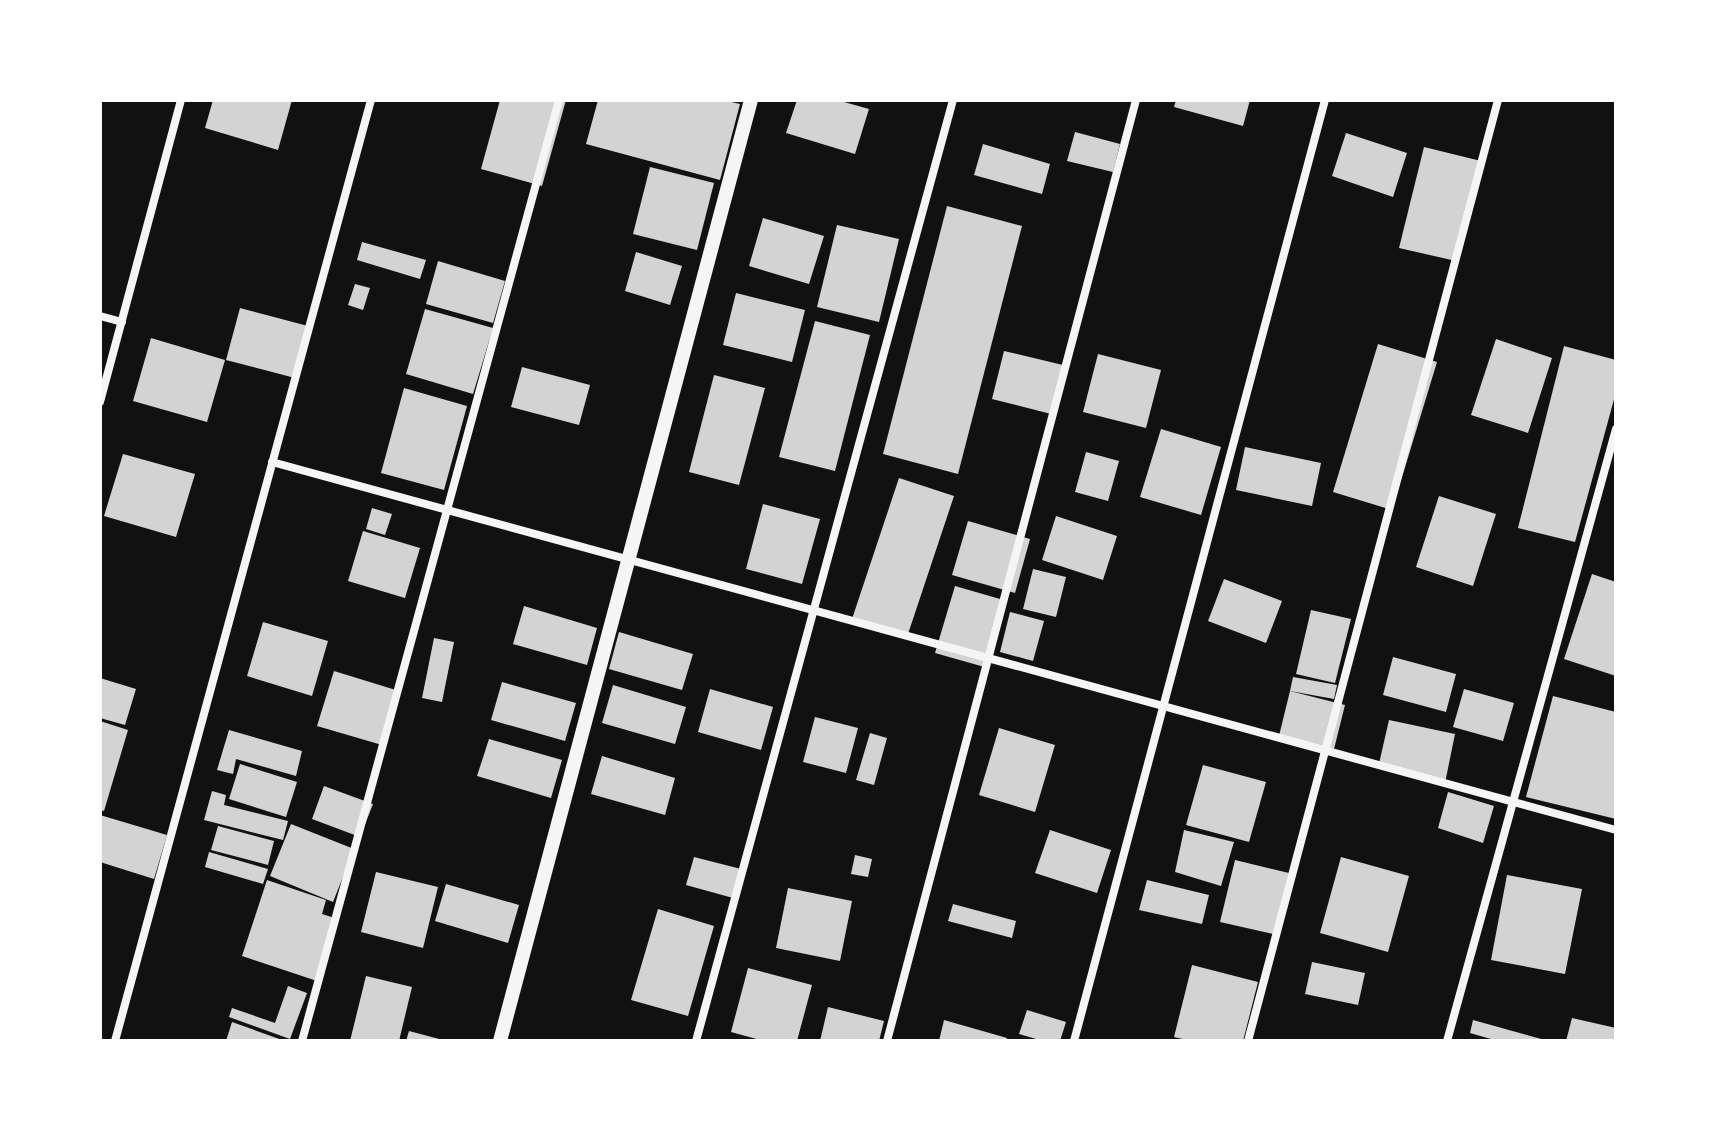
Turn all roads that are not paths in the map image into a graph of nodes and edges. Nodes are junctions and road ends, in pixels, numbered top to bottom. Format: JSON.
{"nodes":[{"id":1,"x":181,"y":100,"type":"edge"},
{"id":2,"x":371,"y":100,"type":"edge"},
{"id":3,"x":559,"y":100,"type":"edge"},
{"id":4,"x":751,"y":100,"type":"edge"},
{"id":5,"x":953,"y":100,"type":"edge"},
{"id":6,"x":1136,"y":100,"type":"edge"},
{"id":7,"x":1325,"y":100,"type":"edge"},
{"id":8,"x":1498,"y":100,"type":"edge"},
{"id":9,"x":100,"y":316,"type":"edge"},
{"id":10,"x":122,"y":322,"type":"junction"},
{"id":11,"x":100,"y":402,"type":"edge"},
{"id":12,"x":1616,"y":429,"type":"edge"},
{"id":13,"x":272,"y":462,"type":"junction"},
{"id":14,"x":447,"y":510,"type":"junction"},
{"id":15,"x":628,"y":560,"type":"junction"},
{"id":16,"x":813,"y":610,"type":"junction"},
{"id":17,"x":988,"y":658,"type":"junction"},
{"id":18,"x":1163,"y":706,"type":"junction"},
{"id":19,"x":1325,"y":750,"type":"junction"},
{"id":20,"x":1514,"y":802,"type":"junction"},
{"id":21,"x":1616,"y":830,"type":"edge"},
{"id":22,"x":115,"y":1041,"type":"edge"},
{"id":23,"x":302,"y":1041,"type":"edge"},
{"id":24,"x":500,"y":1041,"type":"edge"},
{"id":25,"x":696,"y":1041,"type":"edge"},
{"id":26,"x":887,"y":1041,"type":"edge"},
{"id":27,"x":1074,"y":1041,"type":"edge"},
{"id":28,"x":1248,"y":1041,"type":"edge"},
{"id":29,"x":1447,"y":1041,"type":"edge"}],
"edges":[{"from":1,"to":10,"type":"street"},
{"from":2,"to":13,"type":"street"},
{"from":3,"to":14,"type":"street"},
{"from":4,"to":15,"type":"street"},
{"from":5,"to":16,"type":"street"},
{"from":6,"to":17,"type":"street"},
{"from":7,"to":18,"type":"street"},
{"from":8,"to":19,"type":"street"},
{"from":9,"to":10,"type":"street"},
{"from":10,"to":11,"type":"street"},
{"from":12,"to":20,"type":"street"},
{"from":13,"to":14,"type":"street"},
{"from":13,"to":22,"type":"street"},
{"from":14,"to":15,"type":"street"},
{"from":14,"to":23,"type":"street"},
{"from":15,"to":16,"type":"street"},
{"from":15,"to":24,"type":"street"},
{"from":16,"to":17,"type":"street"},
{"from":16,"to":25,"type":"street"},
{"from":17,"to":18,"type":"street"},
{"from":17,"to":26,"type":"street"},
{"from":18,"to":19,"type":"street"},
{"from":18,"to":27,"type":"street"},
{"from":19,"to":20,"type":"street"},
{"from":19,"to":28,"type":"street"},
{"from":20,"to":21,"type":"street"},
{"from":20,"to":29,"type":"street"}]}
